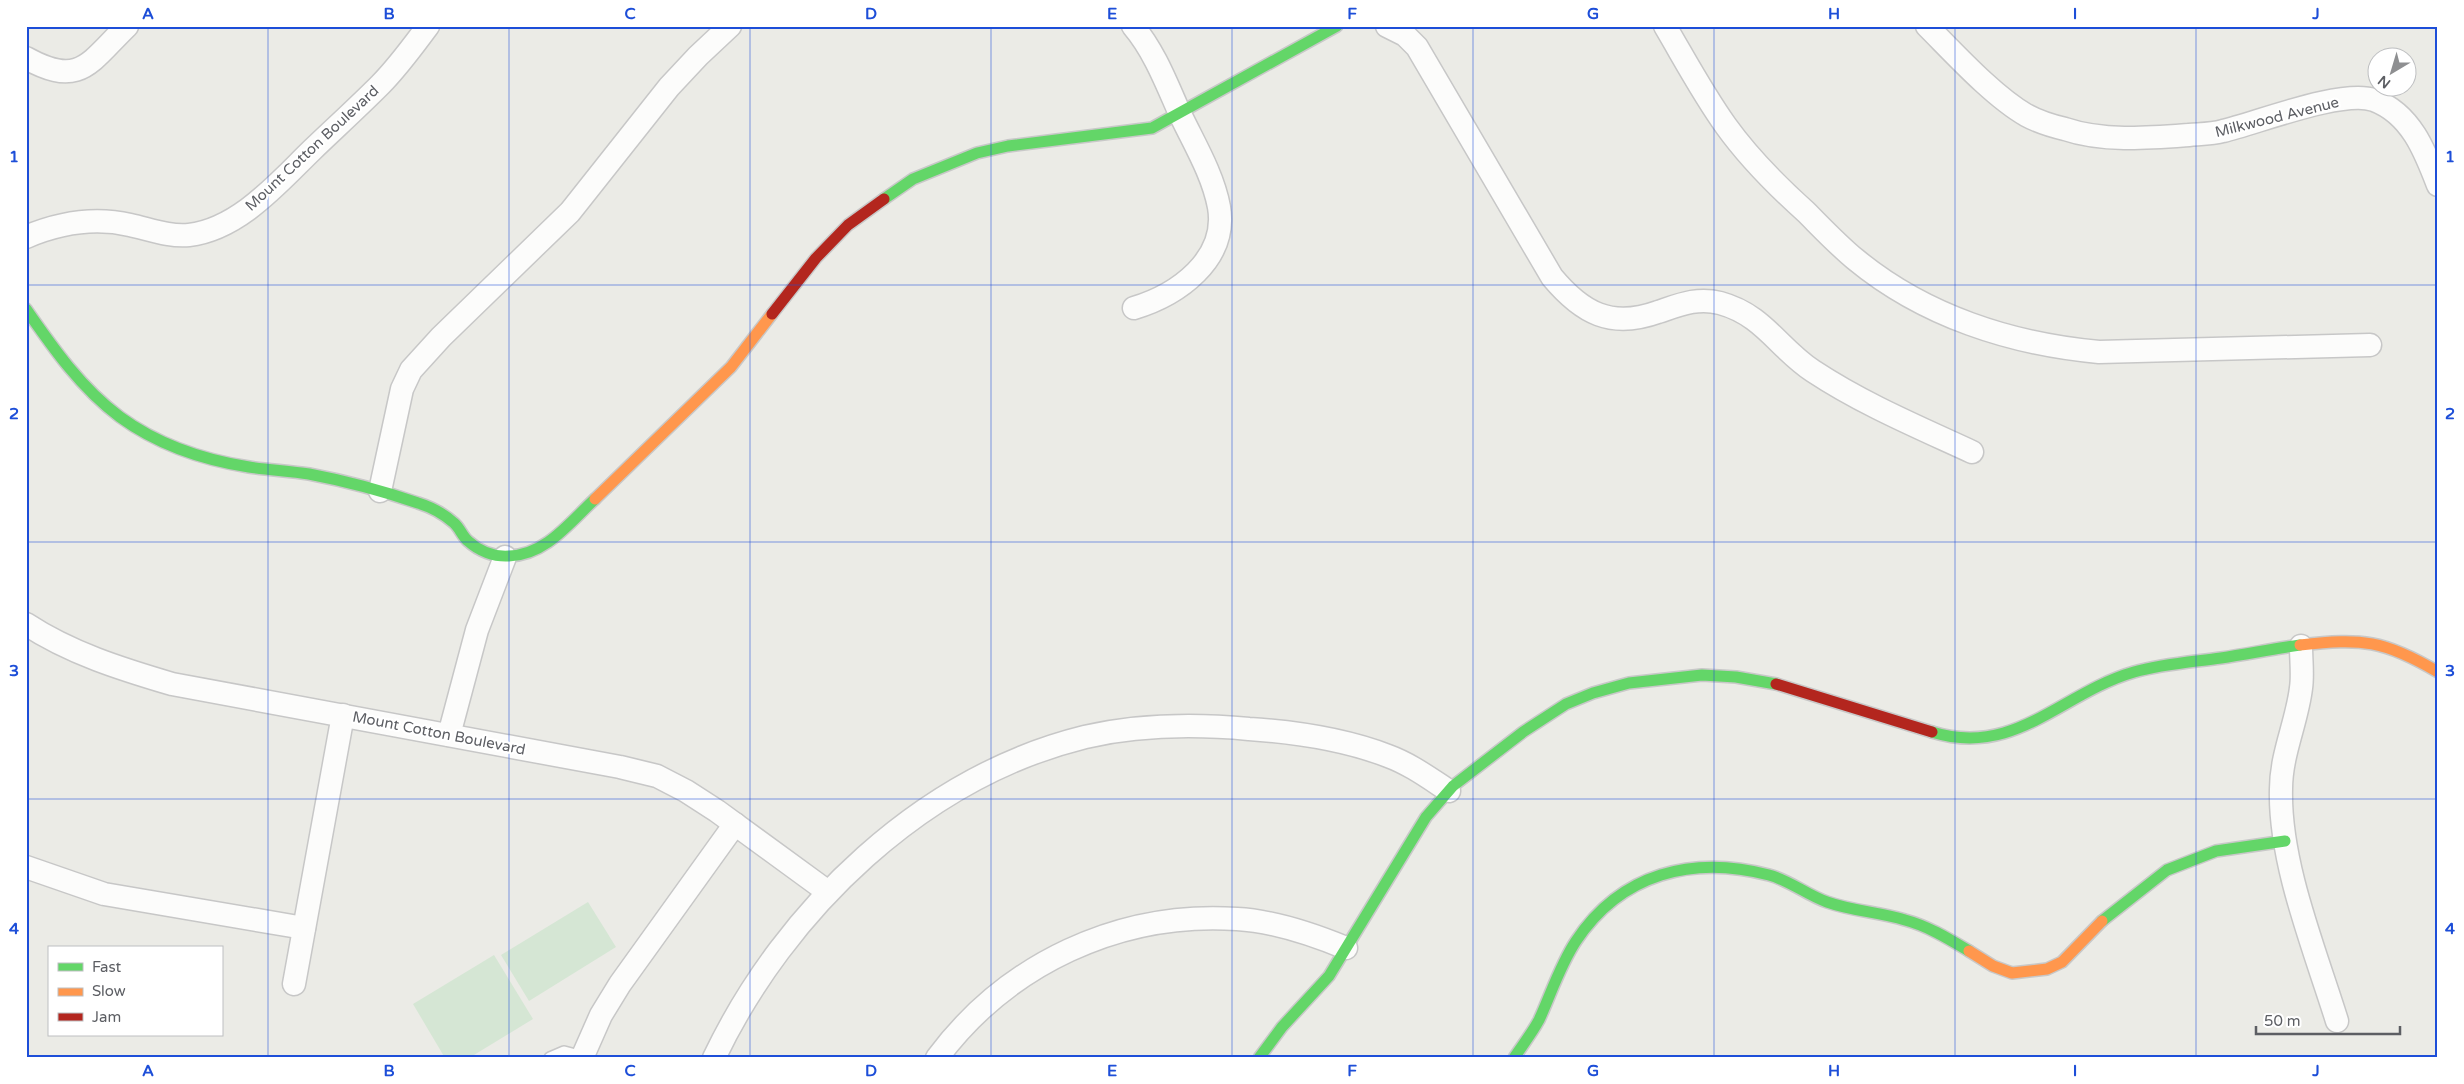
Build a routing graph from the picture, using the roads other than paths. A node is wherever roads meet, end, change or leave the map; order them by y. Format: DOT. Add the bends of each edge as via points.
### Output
graph roads {
  1 [pos="127,26"];
  2 [pos="428,26"];
  3 [pos="730,26"];
  4 [pos="1133,26"];
  5 [pos="1337,26"];
  6 [pos="1386,26"];
  7 [pos="1665,26"];
  8 [pos="1927,26"];
  9 [pos="26,58"];
  10 [pos="1180,114"];
  11 [pos="2438,185"];
  12 [pos="26,237"];
  13 [pos="1134,308"];
  14 [pos="26,309"];
  15 [pos="2370,345"];
  16 [pos="1972,452"];
  17 [pos="380,491"];
  18 [pos="505,557"];
  19 [pos="26,624"];
  20 [pos="2301,646"];
  21 [pos="2438,672"];
  22 [pos="343,715"];
  23 [pos="449,735"];
  24 [pos="1449,791"];
  25 [pos="734,824"];
  26 [pos="2285,841"];
  27 [pos="26,867"];
  28 [pos="828,892"];
  29 [pos="304,928"];
  30 [pos="1346,948"];
  31 [pos="294,984"];
  32 [pos="2337,1022"];
  33 [pos="582,1057"];
  34 [pos="550,1058"];
  35 [pos="714,1058"];
  36 [pos="937,1058"];
  37 [pos="1259,1058"];
  38 [pos="1514,1058"];
  1 -- 9 [label="street" via="88,64 73,72 49,69"];
  2 -- 12 [label="street, Mount Cotton Boulevard" via="382,84 268,192 239,215 189,235 102,220 68,224"];
  3 -- 17 [label="street" via="669,87 570,212 411,370 400,397"];
  4 -- 10 [label="street" via="1154,57"];
  5 -- 10 [label="street"];
  6 -- 16 [label="street" via="1406,35 1417,48 1552,277 1580,305 1610,319 1638,318 1694,300 1719,302 1760,322 1812,370 1874,406"];
  7 -- 15 [label="street" via="1702,92 1727,128 1784,192 1855,259 1904,294 1935,310 2009,337 2054,348 2099,352"];
  8 -- 11 [label="street, Milkwood Avenue" via="1992,88 2026,115 2075,132 2155,137 2220,132 2324,103 2373,100 2406,122 2417,137"];
  10 -- 13 [label="street" via="1216,195 1219,210 1214,244 1206,261 1175,291"];
  10 -- 18 [label="street" via="1152,128 1008,146 977,153 913,179 848,225 816,258 731,367 551,541 538,551"];
  14 -- 17 [label="street" via="55,353 88,390 120,417 160,440 203,457 313,475"];
  17 -- 18 [label="street" via="443,514 468,541 484,552"];
  18 -- 23 [label="street" via="476,630"];
  19 -- 22 [label="street, Mount Cotton Boulevard" via="73,650 172,684"];
  20 -- 21 [label="street" via="2345,641 2379,644 2402,651"];
  20 -- 24 [label="street" via="2169,665 2122,676 2028,727 1971,739 1944,736 1767,681 1702,675 1629,683 1566,704 1499,750"];
  20 -- 26 [label="street" via="2302,686 2280,787"];
  22 -- 23 [label="street, Mount Cotton Boulevard"];
  22 -- 29 [label="street"];
  23 -- 25 [label="street, Mount Cotton Boulevard" via="657,776 686,791"];
  24 -- 28 [label="street" via="1388,756 1352,744 1278,731 1198,725 1086,737 1016,760 964,784 920,812"];
  24 -- 30 [label="street" via="1426,816"];
  25 -- 28 [label="street, Mount Cotton Boulevard"];
  25 -- 33 [label="street" via="620,984 601,1015"];
  26 -- 32 [label="street" via="2290,869"];
  26 -- 38 [label="street" via="2216,851 2167,870 2121,904 2062,962 2047,969 2012,973 1992,966 1936,932 1906,920 1827,902 1770,875 1727,866 1687,867 1649,879 1612,900 1592,919 1575,942 1554,980 1538,1021"];
  27 -- 29 [label="street" via="104,894"];
  28 -- 35 [label="street" via="783,944"];
  29 -- 31 [label="street"];
  30 -- 36 [label="street" via="1311,934 1238,919 1199,918 1129,928 1089,941 1022,976 971,1018"];
  30 -- 37 [label="street" via="1329,976 1282,1027"];
  33 -- 34 [label="lane" via="564,1052"];
}
